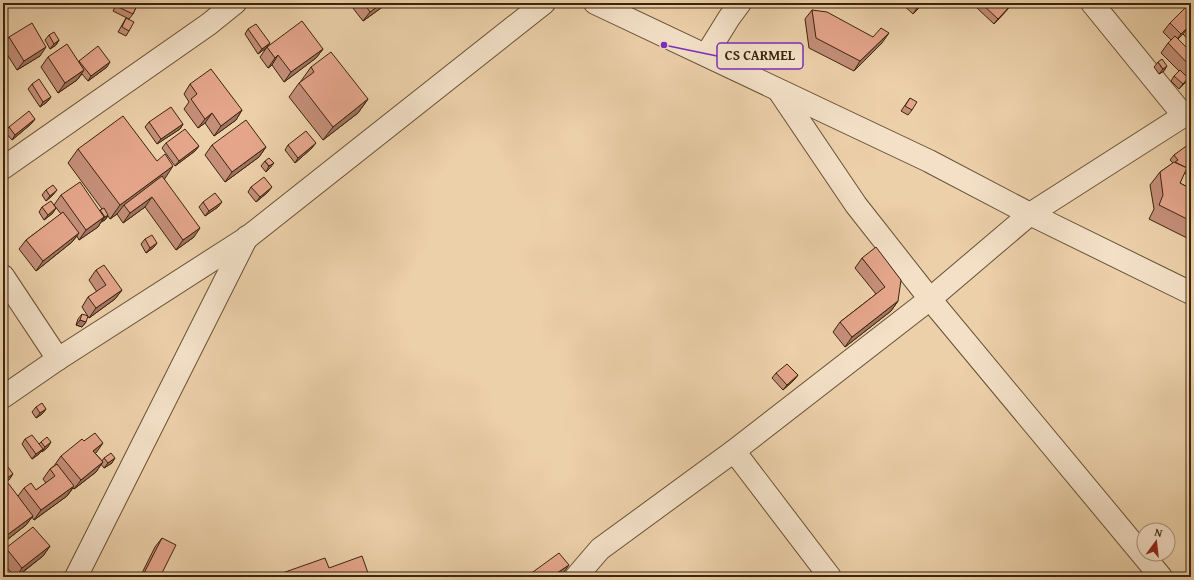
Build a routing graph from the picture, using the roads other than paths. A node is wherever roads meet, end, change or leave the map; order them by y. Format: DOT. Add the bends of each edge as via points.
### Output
graph roads {
  1 [pos="235,3"];
  2 [pos="544,3"];
  3 [pos="740,3"];
  4 [pos="1092,3"];
  5 [pos="608,6"];
  6 [pos="706,55"];
  7 [pos="779,92"];
  8 [pos="1188,113"];
  9 [pos="3,168"];
  10 [pos="1030,214"];
  11 [pos="248,237"];
  12 [pos="3,276"];
  13 [pos="1191,292"];
  14 [pos="930,298"];
  15 [pos="58,359"];
  16 [pos="3,397"];
  17 [pos="734,451"];
  18 [pos="76,577"];
  19 [pos="576,577"];
  20 [pos="830,577"];
  21 [pos="1161,577"];
  1 -- 9 [label="street" via="209,24"];
  2 -- 11 [label="street"];
  3 -- 6 [label="street"];
  4 -- 8 [label="street"];
  5 -- 6 [label="street"];
  6 -- 7 [label="street"];
  7 -- 10 [label="street" via="929,161"];
  7 -- 14 [label="street" via="856,205"];
  8 -- 10 [label="street"];
  10 -- 13 [label="street"];
  10 -- 14 [label="street"];
  11 -- 15 [label="street"];
  11 -- 18 [label="street"];
  12 -- 15 [label="street"];
  14 -- 17 [label="street"];
  14 -- 21 [label="street"];
  15 -- 16 [label="street"];
  17 -- 19 [label="street" via="600,549"];
  17 -- 20 [label="street"];
}
